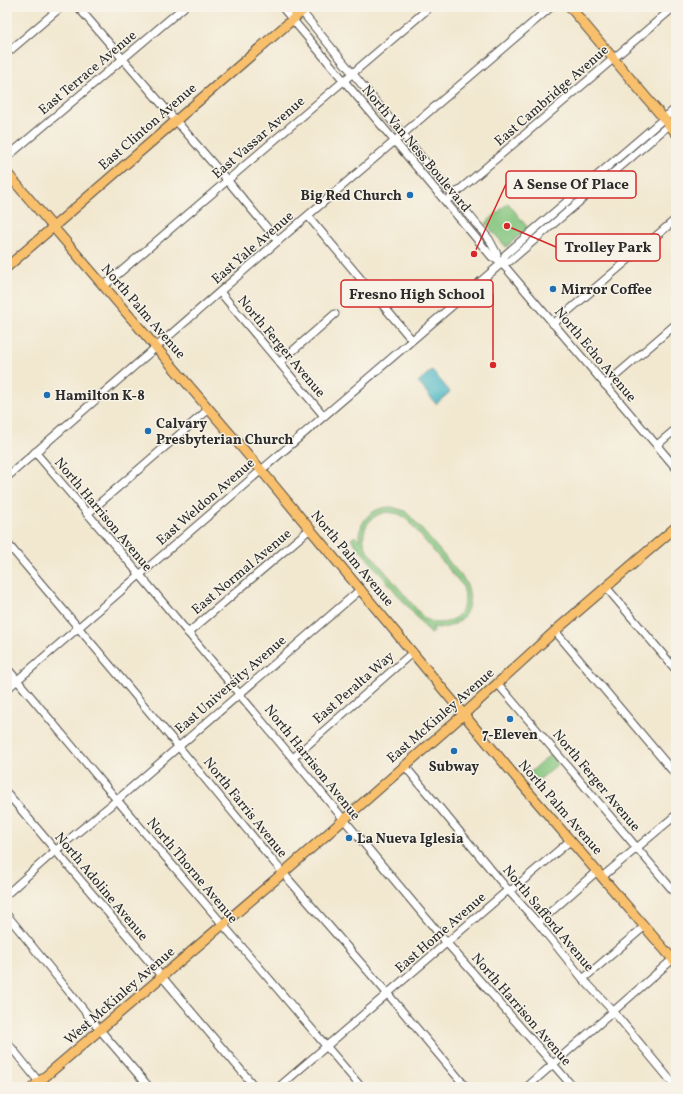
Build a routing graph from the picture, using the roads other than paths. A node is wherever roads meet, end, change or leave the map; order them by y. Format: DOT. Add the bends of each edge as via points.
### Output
graph roads {
  1 [pos="61,7"];
  2 [pos="78,7"];
  3 [pos="184,7"];
  4 [pos="282,7"];
  5 [pos="430,7"];
  6 [pos="551,7"];
  7 [pos="570,7"];
  8 [pos="674,7"];
  9 [pos="302,8"];
  10 [pos="292,19"];
  11 [pos="7,53"];
  12 [pos="123,59"];
  13 [pos="613,59"];
  14 [pos="352,73"];
  15 [pos="344,80"];
  16 [pos="676,108"];
  17 [pos="175,120"];
  18 [pos="670,121"];
  19 [pos="403,133"];
  20 [pos="676,133"];
  21 [pos="394,141"];
  22 [pos="7,157"];
  23 [pos="614,161"];
  24 [pos="619,168"];
  25 [pos="7,174"];
  26 [pos="228,181"];
  27 [pos="454,195"];
  28 [pos="568,201"];
  29 [pos="445,202"];
  30 [pos="573,207"];
  31 [pos="308,216"];
  32 [pos="676,219"];
  33 [pos="53,228"];
  34 [pos="278,241"];
  35 [pos="499,261"];
  36 [pos="7,267"];
  37 [pos="104,286"];
  38 [pos="220,292"];
  39 [pos="335,314"];
  40 [pos="553,324"];
  41 [pos="676,324"];
  42 [pos="412,340"];
  43 [pos="156,347"];
  44 [pos="280,362"];
  45 [pos="605,384"];
  46 [pos="209,409"];
  47 [pos="324,416"];
  48 [pos="676,429"];
  49 [pos="657,445"];
  50 [pos="35,452"];
  51 [pos="676,468"];
  52 [pos="261,470"];
  53 [pos="7,477"];
  54 [pos="87,514"];
  55 [pos="676,527"];
  56 [pos="310,529"];
  57 [pos="7,543"];
  58 [pos="140,575"];
  59 [pos="606,587"];
  60 [pos="361,589"];
  61 [pos="79,628"];
  62 [pos="555,631"];
  63 [pos="188,634"];
  64 [pos="413,652"];
  65 [pos="7,668"];
  66 [pos="676,670"];
  67 [pos="17,680"];
  68 [pos="498,684"];
  69 [pos="7,689"];
  70 [pos="239,693"];
  71 [pos="464,714"];
  72 [pos="178,746"];
  73 [pos="293,758"];
  74 [pos="404,766"];
  75 [pos="676,775"];
  76 [pos="7,793"];
  77 [pos="117,800"];
  78 [pos="676,815"];
  79 [pos="343,820"];
  80 [pos="571,840"];
  81 [pos="637,848"];
  82 [pos="55,851"];
  83 [pos="283,873"];
  84 [pos="599,874"];
  85 [pos="508,890"];
  86 [pos="7,894"];
  87 [pos="676,894"];
  88 [pos="7,914"];
  89 [pos="538,923"];
  90 [pos="222,925"];
  91 [pos="645,926"];
  92 [pos="446,942"];
  93 [pos="674,961"];
  94 [pos="161,977"];
  95 [pos="583,979"];
  96 [pos="387,993"];
  97 [pos="613,1012"];
  98 [pos="100,1030"];
  99 [pos="7,1042"];
  100 [pos="327,1046"];
  101 [pos="553,1064"];
  102 [pos="38,1085"];
  103 [pos="149,1087"];
  104 [pos="255,1087"];
  105 [pos="279,1087"];
  106 [pos="361,1087"];
  107 [pos="466,1087"];
  108 [pos="527,1087"];
  109 [pos="573,1087"];
  110 [pos="676,1087"];
  1 -- 11 [label="street"];
  2 -- 12 [label="street"];
  3 -- 12 [label="street, East Terrace Avenue"];
  4 -- 10 [label="street, North Van Ness Boulevard"];
  5 -- 14 [label="street, East Vassar Avenue"];
  6 -- 19 [label="street, East Yale Avenue"];
  7 -- 13 [label="main road"];
  8 -- 13 [label="street, East Cambridge Avenue"];
  9 -- 10 [label="main road, East Clinton Avenue"];
  9 -- 14 [label="street, North Van Ness Boulevard"];
  10 -- 15 [label="street, North Van Ness Boulevard"];
  10 -- 17 [label="main road, East Clinton Avenue"];
  12 -- 17 [label="street"];
  12 -- 22 [label="street, East Terrace Avenue"];
  13 -- 18 [label="main road"];
  13 -- 27 [label="street, East Cambridge Avenue"];
  14 -- 15 [label="street, East Vassar Avenue"];
  14 -- 19 [label="street, North Van Ness Boulevard"];
  15 -- 21 [label="street, North Van Ness Boulevard"];
  15 -- 26 [label="street, East Vassar Avenue"];
  16 -- 18 [label="street, East Weldon Avenue"];
  17 -- 26 [label="street"];
  17 -- 33 [label="main road, East Clinton Avenue"];
  18 -- 20 [label="main road"];
  18 -- 23 [label="street, East Weldon Avenue"];
  18 -- 24 [label="street, East Weldon Avenue"];
  19 -- 21 [label="street, East Yale Avenue"];
  19 -- 27 [label="street, North Van Ness Boulevard"];
  21 -- 29 [label="street, North Van Ness Boulevard"];
  21 -- 31 [label="street, East Yale Avenue"];
  23 -- 24 [label="street"];
  23 -- 28 [label="street, East Weldon Avenue"];
  24 -- 30 [label="street, East Weldon Avenue"];
  25 -- 33 [label="main road, North Palm Avenue"];
  26 -- 34 [label="street"];
  26 -- 37 [label="street, East Vassar Avenue"];
  27 -- 29 [label="street, East Cambridge Avenue"];
  27 -- 35 [label="street, North Van Ness Boulevard" via="494,245"];
  28 -- 30 [label="street"];
  28 -- 35 [label="street, East Weldon Avenue"];
  29 -- 35 [label="street, North Van Ness Boulevard" via="492,257"];
  30 -- 35 [label="street, East Weldon Avenue" via="510,260"];
  31 -- 34 [label="street, East Yale Avenue"];
  31 -- 42 [label="street"];
  32 -- 40 [label="street"];
  33 -- 36 [label="main road, East Clinton Avenue"];
  33 -- 37 [label="main road, North Palm Avenue"];
  34 -- 38 [label="street, East Yale Avenue"];
  35 -- 40 [label="street, North Echo Avenue"];
  35 -- 42 [label="street, East Weldon Avenue"];
  37 -- 43 [label="main road, North Palm Avenue"];
  38 -- 43 [label="street, East Yale Avenue"];
  38 -- 44 [label="street, North Ferger Avenue"];
  39 -- 44 [label="street"];
  40 -- 45 [label="street, North Echo Avenue"];
  41 -- 45 [label="street"];
  42 -- 47 [label="street, East Weldon Avenue"];
  43 -- 46 [label="main road, North Palm Avenue"];
  43 -- 50 [label="street, East Yale Avenue"];
  44 -- 47 [label="street, North Ferger Avenue"];
  45 -- 49 [label="street, North Echo Avenue"];
  46 -- 52 [label="main road, North Palm Avenue"];
  46 -- 54 [label="street"];
  47 -- 52 [label="street, East Weldon Avenue"];
  48 -- 49 [label="street"];
  49 -- 51 [label="street, North Echo Avenue"];
  50 -- 53 [label="street, East Yale Avenue"];
  50 -- 54 [label="street, North Harrison Avenue"];
  52 -- 56 [label="main road, North Palm Avenue"];
  52 -- 58 [label="street, East Weldon Avenue"];
  54 -- 58 [label="street, North Harrison Avenue"];
  55 -- 59 [label="main road, East McKinley Avenue"];
  56 -- 60 [label="main road, North Palm Avenue"];
  56 -- 63 [label="street, East Normal Avenue"];
  57 -- 61 [label="street, North Farris Avenue"];
  58 -- 61 [label="street, East Weldon Avenue"];
  58 -- 63 [label="street, North Harrison Avenue"];
  59 -- 62 [label="main road, East McKinley Avenue"];
  59 -- 66 [label="street"];
  60 -- 64 [label="main road, North Palm Avenue"];
  60 -- 70 [label="street, East University Avenue"];
  61 -- 67 [label="street, East Weldon Avenue"];
  61 -- 72 [label="street, North Farris Avenue"];
  62 -- 68 [label="main road, East McKinley Avenue"];
  62 -- 75 [label="street"];
  63 -- 70 [label="street, North Harrison Avenue"];
  64 -- 71 [label="main road, North Palm Avenue"];
  64 -- 73 [label="street, East Peralta Way"];
  65 -- 67 [label="street, North Thorne Avenue"];
  67 -- 69 [label="street, East Weldon Avenue"];
  67 -- 77 [label="street, North Thorne Avenue"];
  68 -- 71 [label="main road, East McKinley Avenue"];
  68 -- 81 [label="street, North Ferger Avenue"];
  70 -- 72 [label="street, East University Avenue"];
  70 -- 73 [label="street, North Harrison Avenue"];
  71 -- 74 [label="main road, East McKinley Avenue"];
  71 -- 80 [label="main road, North Palm Avenue"];
  72 -- 77 [label="street, East University Avenue"];
  72 -- 83 [label="street, North Farris Avenue"];
  73 -- 79 [label="street, North Harrison Avenue"];
  74 -- 79 [label="main road, East McKinley Avenue"];
  74 -- 85 [label="street, North Safford Avenue"];
  76 -- 82 [label="street, North Adoline Avenue"];
  77 -- 82 [label="street, East University Avenue"];
  77 -- 90 [label="street, North Thorne Avenue"];
  78 -- 81 [label="street"];
  79 -- 83 [label="main road, East McKinley Avenue"];
  79 -- 92 [label="street, North Harrison Avenue"];
  80 -- 84 [label="main road, North Palm Avenue"];
  80 -- 85 [label="street, East Home Avenue" via="513,890"];
  81 -- 84 [label="street"];
  81 -- 87 [label="street, North Ferger Avenue"];
  82 -- 86 [label="street, East University Avenue"];
  82 -- 94 [label="street, North Adoline Avenue"];
  83 -- 90 [label="main road, East McKinley Avenue"];
  83 -- 96 [label="street, North Farris Avenue"];
  84 -- 89 [label="street"];
  84 -- 91 [label="main road, North Palm Avenue"];
  85 -- 89 [label="street, North Safford Avenue"];
  85 -- 92 [label="street, East Home Avenue"];
  88 -- 98 [label="street"];
  89 -- 95 [label="street, North Safford Avenue"];
  90 -- 94 [label="main road, West McKinley Avenue"];
  90 -- 100 [label="street, North Thorne Avenue"];
  91 -- 93 [label="main road, North Palm Avenue"];
  91 -- 95 [label="street"];
  92 -- 96 [label="street, East Home Avenue"];
  92 -- 101 [label="street, North Harrison Avenue"];
  93 -- 97 [label="street"];
  94 -- 98 [label="main road, West McKinley Avenue"];
  94 -- 104 [label="street, North Adoline Avenue"];
  95 -- 97 [label="street, North Safford Avenue"];
  96 -- 100 [label="street, East Home Avenue"];
  96 -- 107 [label="street, North Farris Avenue"];
  97 -- 101 [label="street"];
  97 -- 110 [label="street, North Safford Avenue"];
  98 -- 102 [label="main road, West McKinley Avenue"];
  98 -- 103 [label="street"];
  99 -- 102 [label="street"];
  100 -- 105 [label="street, East Home Avenue"];
  100 -- 106 [label="street, North Thorne Avenue"];
  101 -- 108 [label="street"];
  101 -- 109 [label="street, North Harrison Avenue"];
}
